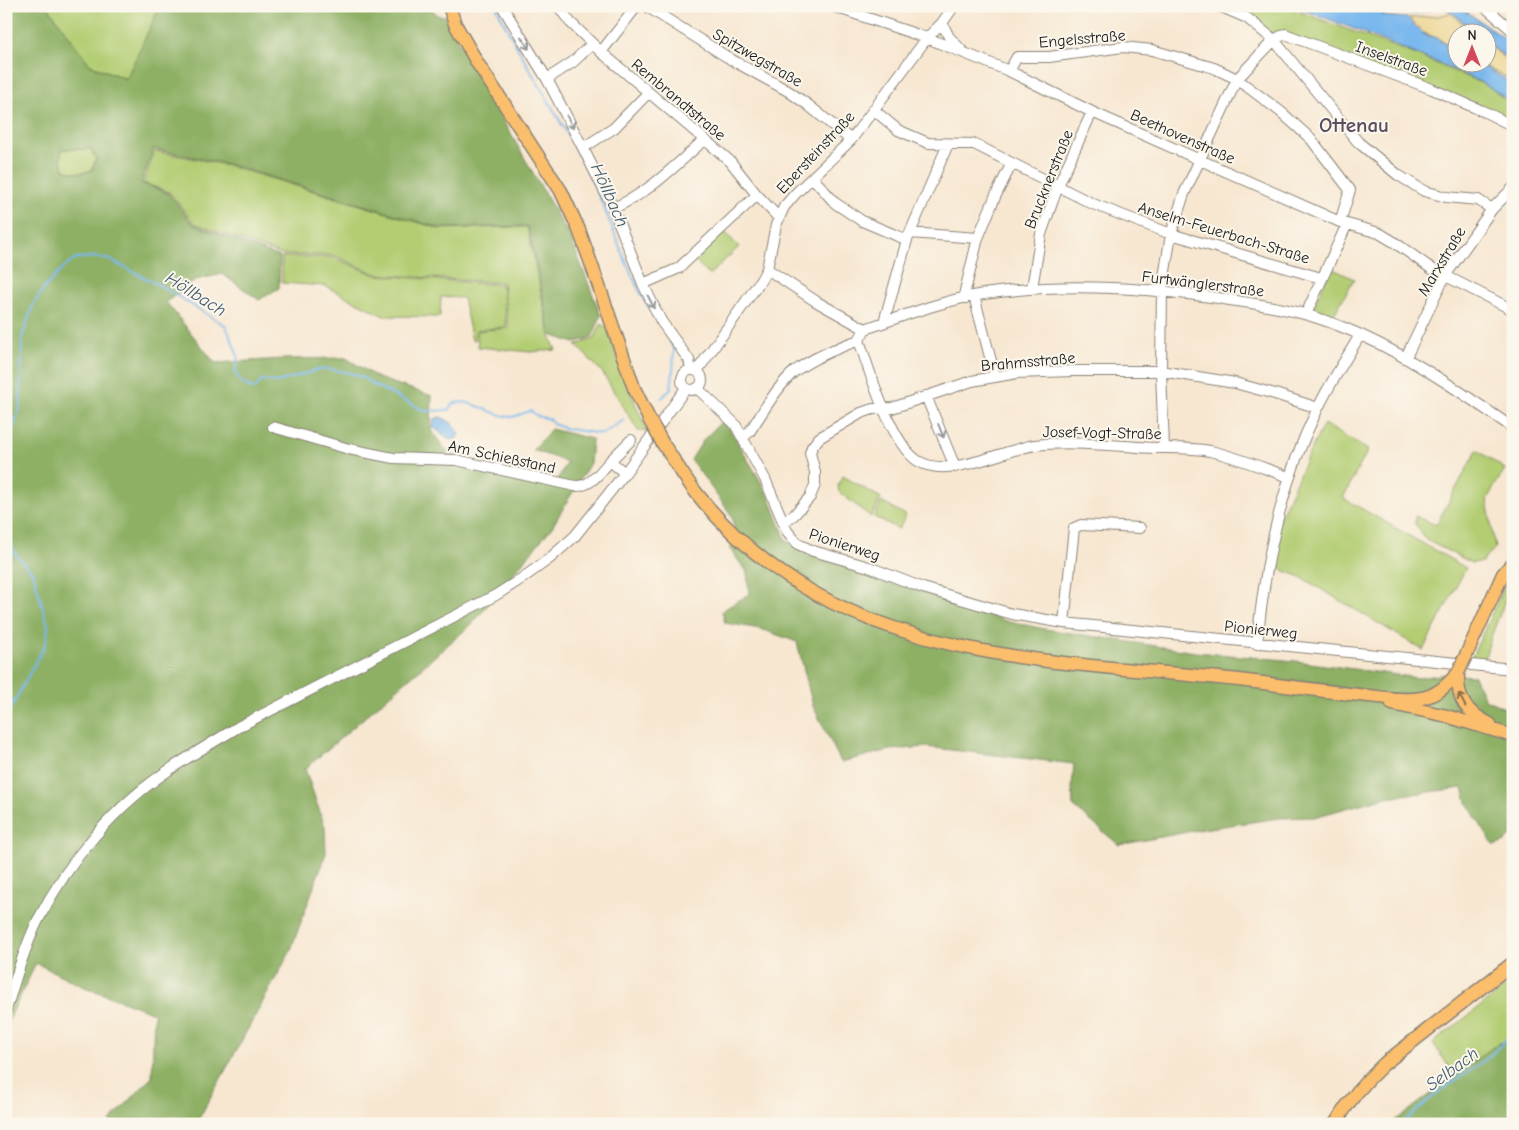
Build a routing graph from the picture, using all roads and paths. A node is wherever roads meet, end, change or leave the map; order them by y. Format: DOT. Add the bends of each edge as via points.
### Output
graph roads {
  1 [pos="449,6"];
  2 [pos="502,6"];
  3 [pos="558,6"];
  4 [pos="637,6"];
  5 [pos="646,6"];
  6 [pos="832,6"];
  7 [pos="946,6"];
  8 [pos="954,6"];
  9 [pos="1219,6"];
  10 [pos="1484,6"];
  11 [pos="942,23"];
  12 [pos="1513,31"];
  13 [pos="927,38"];
  14 [pos="1274,40"];
  15 [pos="592,44"];
  16 [pos="601,52"];
  17 [pos="966,54"];
  18 [pos="1009,71"];
  19 [pos="550,77"];
  20 [pos="1237,79"];
  21 [pos="648,93"];
  22 [pos="874,110"];
  23 [pos="1092,112"];
  24 [pos="1513,126"];
  25 [pos="704,140"];
  26 [pos="851,140"];
  27 [pos="948,144"];
  28 [pos="588,145"];
  29 [pos="1200,160"];
  30 [pos="1012,163"];
  31 [pos="813,178"];
  32 [pos="1058,186"];
  33 [pos="1513,188"];
  34 [pos="757,195"];
  35 [pos="618,207"];
  36 [pos="1492,209"];
  37 [pos="778,216"];
  38 [pos="1344,223"];
  39 [pos="1171,234"];
  40 [pos="909,237"];
  41 [pos="978,238"];
  42 [pos="767,269"];
  43 [pos="1446,276"];
  44 [pos="1321,278"];
  45 [pos="643,284"];
  46 [pos="1032,288"];
  47 [pos="1162,290"];
  48 [pos="970,297"];
  49 [pos="1513,310"];
  50 [pos="1306,314"];
  51 [pos="884,322"];
  52 [pos="865,329"];
  53 [pos="1360,335"];
  54 [pos="859,340"];
  55 [pos="1406,357"];
  56 [pos="694,370"];
  57 [pos="1161,371"];
  58 [pos="995,376"];
  59 [pos="686,388"];
  60 [pos="697,388"];
  61 [pos="926,396"];
  62 [pos="883,408"];
  63 [pos="1318,408"];
  64 [pos="273,427"];
  65 [pos="1513,428"];
  66 [pos="743,438"];
  67 [pos="631,440"];
  68 [pos="1164,448"];
  69 [pos="610,461"];
  70 [pos="955,467"];
  71 [pos="624,474"];
  72 [pos="1289,477"];
  73 [pos="783,522"];
  74 [pos="1140,528"];
  75 [pos="1513,563"];
  76 [pos="1064,623"];
  77 [pos="1257,644"];
  78 [pos="1469,659"];
  79 [pos="1457,668"];
  80 [pos="1513,669"];
  81 [pos="1344,694"];
  82 [pos="1513,735"];
  83 [pos="1513,963"];
  84 [pos="6,1010"];
  85 [pos="1335,1124"];
  1 -- 81 [label="main road, bridge" via="455,24 478,64 560,191 579,230 634,388 663,444 698,495 738,538 768,562 816,594 859,614 900,630 958,645 1037,659"];
  2 -- 19 [label="street, one-way"];
  3 -- 15 [label="street, Rembrandtstraße"];
  4 -- 16 [label="street"];
  5 -- 26 [label="street, Spitzwegstraße" via="808,104"];
  6 -- 13 [label="street, Beethovenstraße"];
  7 -- 13 [label="street, Ebersteinstraße"];
  8 -- 11 [label="street, Ebersteinstraße"];
  9 -- 14 [label="street" via="1247,18"];
  10 -- 12 [label="street"];
  11 -- 13 [label="street, Ebersteinstraße"];
  11 -- 17 [label="street" via="949,37"];
  13 -- 17 [label="street, Beethovenstraße"];
  13 -- 22 [label="street, Ebersteinstraße"];
  14 -- 20 [label="street"];
  14 -- 24 [label="street, Inselstraße" via="1286,34 1432,89"];
  14 -- 36 [label="street" via="1358,142 1398,176 1424,191 1478,200"];
  15 -- 16 [label="street, Rembrandtstraße"];
  15 -- 19 [label="street"];
  16 -- 21 [label="street, Rembrandtstraße"];
  17 -- 18 [label="street, Beethovenstraße"];
  18 -- 20 [label="street, Engelsstraße" via="1017,57 1049,57 1123,47 1152,50 1214,68"];
  18 -- 23 [label="street, Beethovenstraße"];
  19 -- 28 [label="street, one-way"];
  20 -- 29 [label="street"];
  20 -- 38 [label="street, Engelsstraße" via="1311,139 1350,190"];
  21 -- 25 [label="street, Rembrandtstraße"];
  21 -- 28 [label="street" via="614,128"];
  22 -- 26 [label="street, Ebersteinstraße"];
  22 -- 27 [label="street, Anselm-Feuerbach-Straße" via="898,130 928,143"];
  23 -- 29 [label="street, Beethovenstraße"];
  23 -- 32 [label="street, Brucknerstraße"];
  25 -- 34 [label="street, Rembrandtstraße" via="730,161"];
  25 -- 35 [label="street" via="660,180"];
  26 -- 31 [label="street, Ebersteinstraße"];
  27 -- 30 [label="street, Anselm-Feuerbach-Straße" via="974,144"];
  27 -- 40 [label="street"];
  28 -- 35 [label="street"];
  29 -- 38 [label="street, Beethovenstraße"];
  29 -- 39 [label="street"];
  30 -- 32 [label="street, Anselm-Feuerbach-Straße"];
  30 -- 41 [label="street"];
  31 -- 37 [label="street, Ebersteinstraße"];
  31 -- 40 [label="street" via="834,202 862,221"];
  32 -- 39 [label="street, Anselm-Feuerbach-Straße" via="1093,204"];
  32 -- 46 [label="street, Brucknerstraße" via="1041,234"];
  33 -- 36 [label="street, Marxstraße"];
  34 -- 37 [label="street, Rembrandtstraße"];
  34 -- 45 [label="street" via="679,268"];
  35 -- 45 [label="street"];
  36 -- 43 [label="street, Marxstraße"];
  37 -- 42 [label="street, Ebersteinstraße"];
  38 -- 43 [label="street, Beethovenstraße" via="1379,233"];
  38 -- 44 [label="street"];
  39 -- 44 [label="street, Anselm-Feuerbach-Straße"];
  39 -- 47 [label="street"];
  40 -- 41 [label="street"];
  40 -- 51 [label="street"];
  41 -- 48 [label="street" via="965,291"];
  42 -- 52 [label="street"];
  42 -- 56 [label="street, Ebersteinstraße"];
  43 -- 49 [label="street, Beethovenstraße"];
  43 -- 55 [label="street, Marxstraße"];
  44 -- 50 [label="street"];
  45 -- 56 [label="street, one-way" via="661,321"];
  46 -- 47 [label="street, Furtwänglerstraße"];
  46 -- 48 [label="street, Furtwänglerstraße"];
  47 -- 50 [label="street, Furtwänglerstraße"];
  47 -- 57 [label="street"];
  48 -- 51 [label="street, Furtwänglerstraße"];
  48 -- 58 [label="street"];
  50 -- 53 [label="street, Furtwänglerstraße"];
  51 -- 52 [label="street, Furtwänglerstraße"];
  52 -- 54 [label="street"];
  53 -- 55 [label="street, Furtwänglerstraße"];
  53 -- 63 [label="street"];
  54 -- 62 [label="street, Josef-Vogt-Straße"];
  54 -- 66 [label="street" via="834,349 795,372"];
  55 -- 65 [label="street, Furtwänglerstraße"];
  56 -- 59 [label="street, Ebersteinstraße" via="685,372 681,377"];
  56 -- 60 [label="street" via="702,379"];
  57 -- 58 [label="street, Brahmsstraße" via="1073,371"];
  57 -- 63 [label="street, Brahmsstraße" via="1235,383"];
  57 -- 68 [label="street"];
  58 -- 61 [label="street, Brahmsstraße"];
  59 -- 60 [label="street"];
  59 -- 71 [label="street, Ebersteinstraße"];
  60 -- 66 [label="street, Pionierweg" via="735,424"];
  61 -- 62 [label="street, Brahmsstraße"];
  61 -- 70 [label="street, one-way"];
  62 -- 70 [label="street, Josef-Vogt-Straße" via="910,455 928,466"];
  62 -- 73 [label="street, Brahmsstraße" via="850,418 819,438 810,453 815,472 815,485 810,497"];
  63 -- 72 [label="street"];
  64 -- 69 [label="street, Am Schießstand" via="349,450 392,458 456,460 583,487"];
  66 -- 73 [label="street, Pionierweg"];
  67 -- 69 [label="street"];
  68 -- 70 [label="street, Josef-Vogt-Straße" via="1078,443 1043,445 1020,448"];
  68 -- 72 [label="street, Josef-Vogt-Straße" via="1197,449 1224,455"];
  69 -- 71 [label="street"];
  71 -- 84 [label="street, Ebersteinstraße" via="575,536 524,577 240,726 170,768 140,791 93,838 54,892 26,947"];
  72 -- 77 [label="street" via="1272,539"];
  73 -- 76 [label="street, Pionierweg" via="798,544 814,551 1012,614"];
  74 -- 76 [label="street" via="1081,525 1074,528"];
  75 -- 78 [label="main road" via="1503,574"];
  76 -- 77 [label="street, Pionierweg"];
  77 -- 79 [label="street, Pionierweg"];
  78 -- 79 [label="main road, bridge"];
  78 -- 80 [label="street"];
  79 -- 81 [label="main road" via="1448,684 1424,698"];
  82 -- 79 [label="main road, one-way" via="1468,711 1457,687"];
  81 -- 82 [label="main road" via="1443,715"];
  83 -- 85 [label="main road" via="1385,1063 1352,1097"];
}
